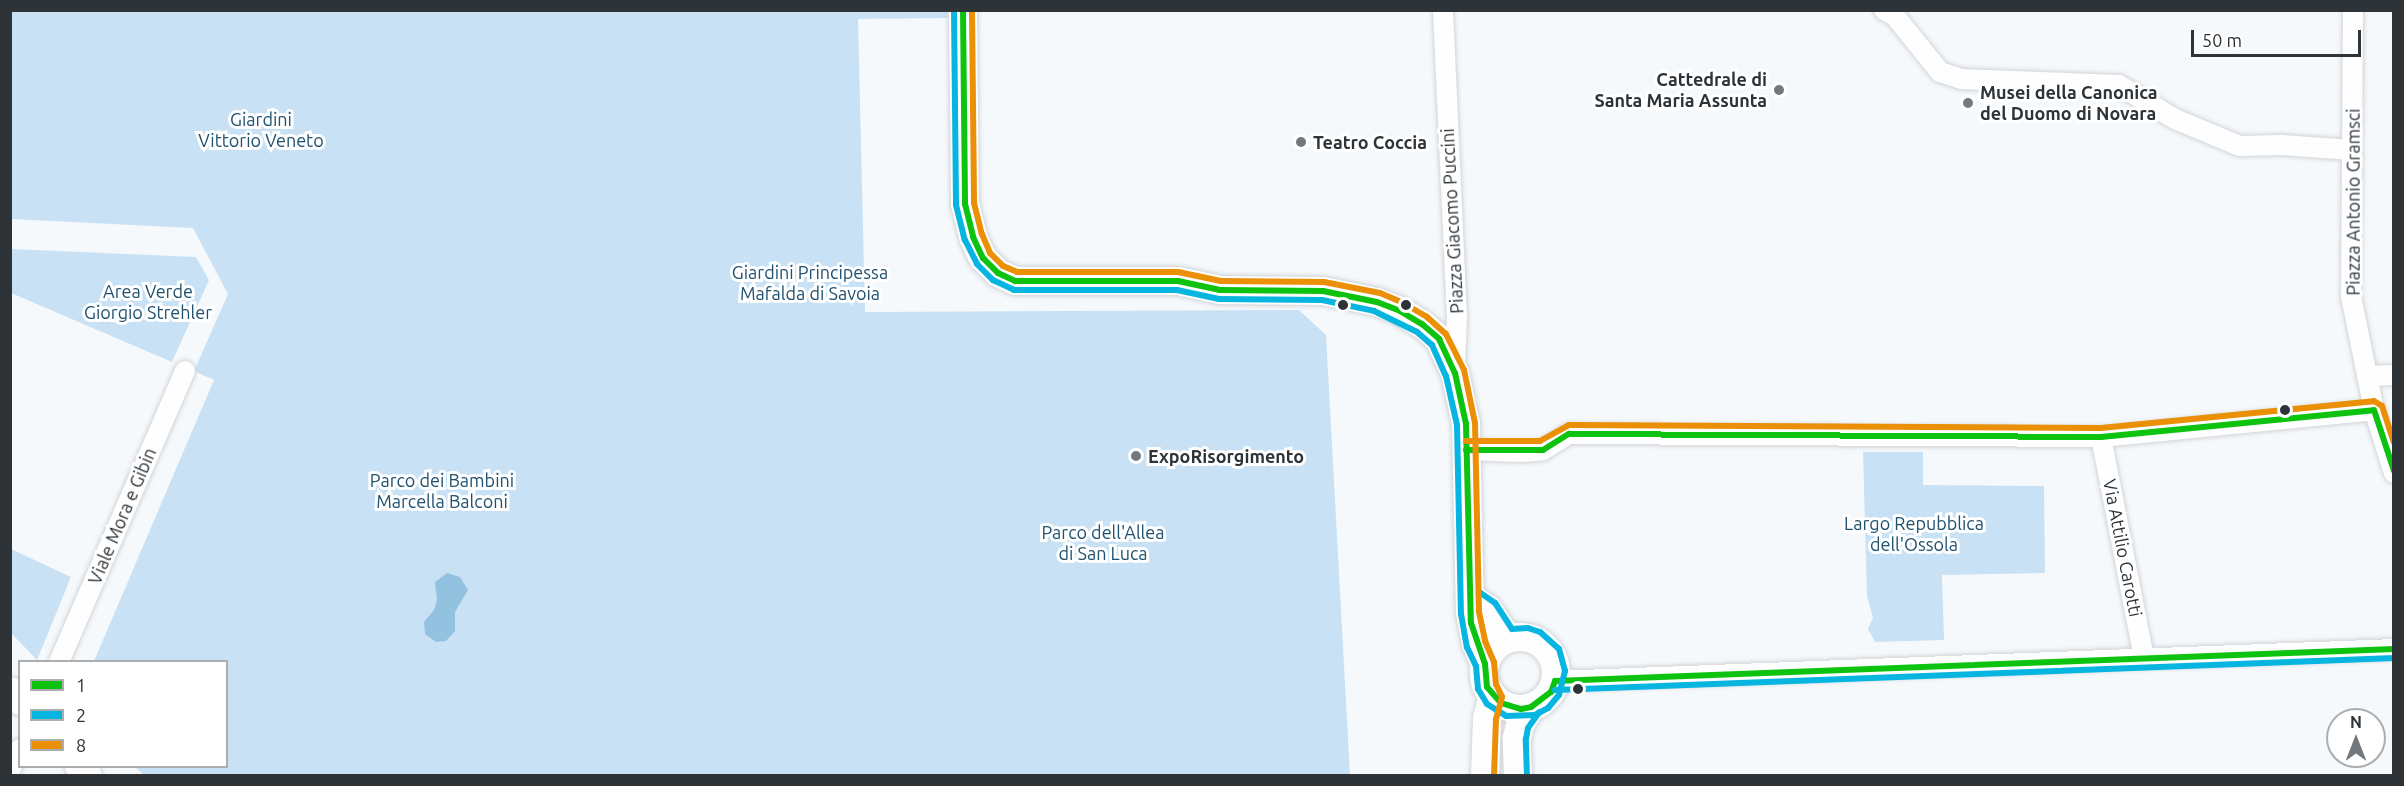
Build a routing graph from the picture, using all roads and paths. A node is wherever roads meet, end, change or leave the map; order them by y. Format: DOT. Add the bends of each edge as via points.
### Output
graph roads {
  1 [pos="963,10"];
  2 [pos="1443,10"];
  3 [pos="1884,10"];
  4 [pos="2354,10"];
  5 [pos="2352,150"];
  6 [pos="185,371"];
  7 [pos="1455,373"];
  8 [pos="2366,373"];
  9 [pos="2394,375"];
  10 [pos="2374,410"];
  11 [pos="2101,437"];
  12 [pos="1466,450"];
  13 [pos="2394,473"];
  14 [pos="1470,597"];
  15 [pos="1508,639"];
  16 [pos="2394,649"];
  17 [pos="2144,658"];
  18 [pos="60,660"];
  19 [pos="1485,664"];
  20 [pos="1555,681"];
  21 [pos="1493,697"];
  22 [pos="1531,707"];
  23 [pos="18,753"];
  24 [pos="10,770"];
  25 [pos="1485,776"];
  26 [pos="1518,776"];
  1 -- 7 [label="street" via="965,204 983,258 998,273 1015,280 1178,281 1220,290 1323,291 1377,302 1422,324 1439,339"];
  2 -- 7 [label="street, Piazza Giacomo Puccini"];
  3 -- 5 [label="street" via="1894,15 1940,72 1961,79 2119,85 2175,119 2240,146"];
  4 -- 5 [label="street, Piazza Antonio Gramsci"];
  5 -- 8 [label="street, Piazza Antonio Gramsci" via="2351,296"];
  6 -- 18 [label="street, Viale Mora e Gibin"];
  7 -- 12 [label="street" via="1466,424"];
  8 -- 9 [label="street"];
  8 -- 10 [label="street, Piazza Antonio Gramsci"];
  10 -- 11 [label="street"];
  10 -- 13 [label="street, Piazza Antonio Gramsci"];
  11 -- 12 [label="street" via="1569,434 1543,450"];
  11 -- 17 [label="street, Via Attilio Carotti"];
  12 -- 14 [label="street"];
  14 -- 15 [label="street" via="1488,609"];
  14 -- 19 [label="street" via="1471,623"];
  15 -- 19 [label="street" via="1490,653"];
  15 -- 20 [label="street" via="1527,637 1544,646 1555,662"];
  16 -- 17 [label="street"];
  17 -- 20 [label="street"];
  19 -- 21 [label="street" via="1486,687"];
  20 -- 22 [label="street" via="1551,692"];
  21 -- 22 [label="street" via="1510,708"];
  21 -- 25 [label="street" via="1487,718"];
  22 -- 26 [label="street" via="1517,738"];
  23 -- 24 [label="street"];
}
